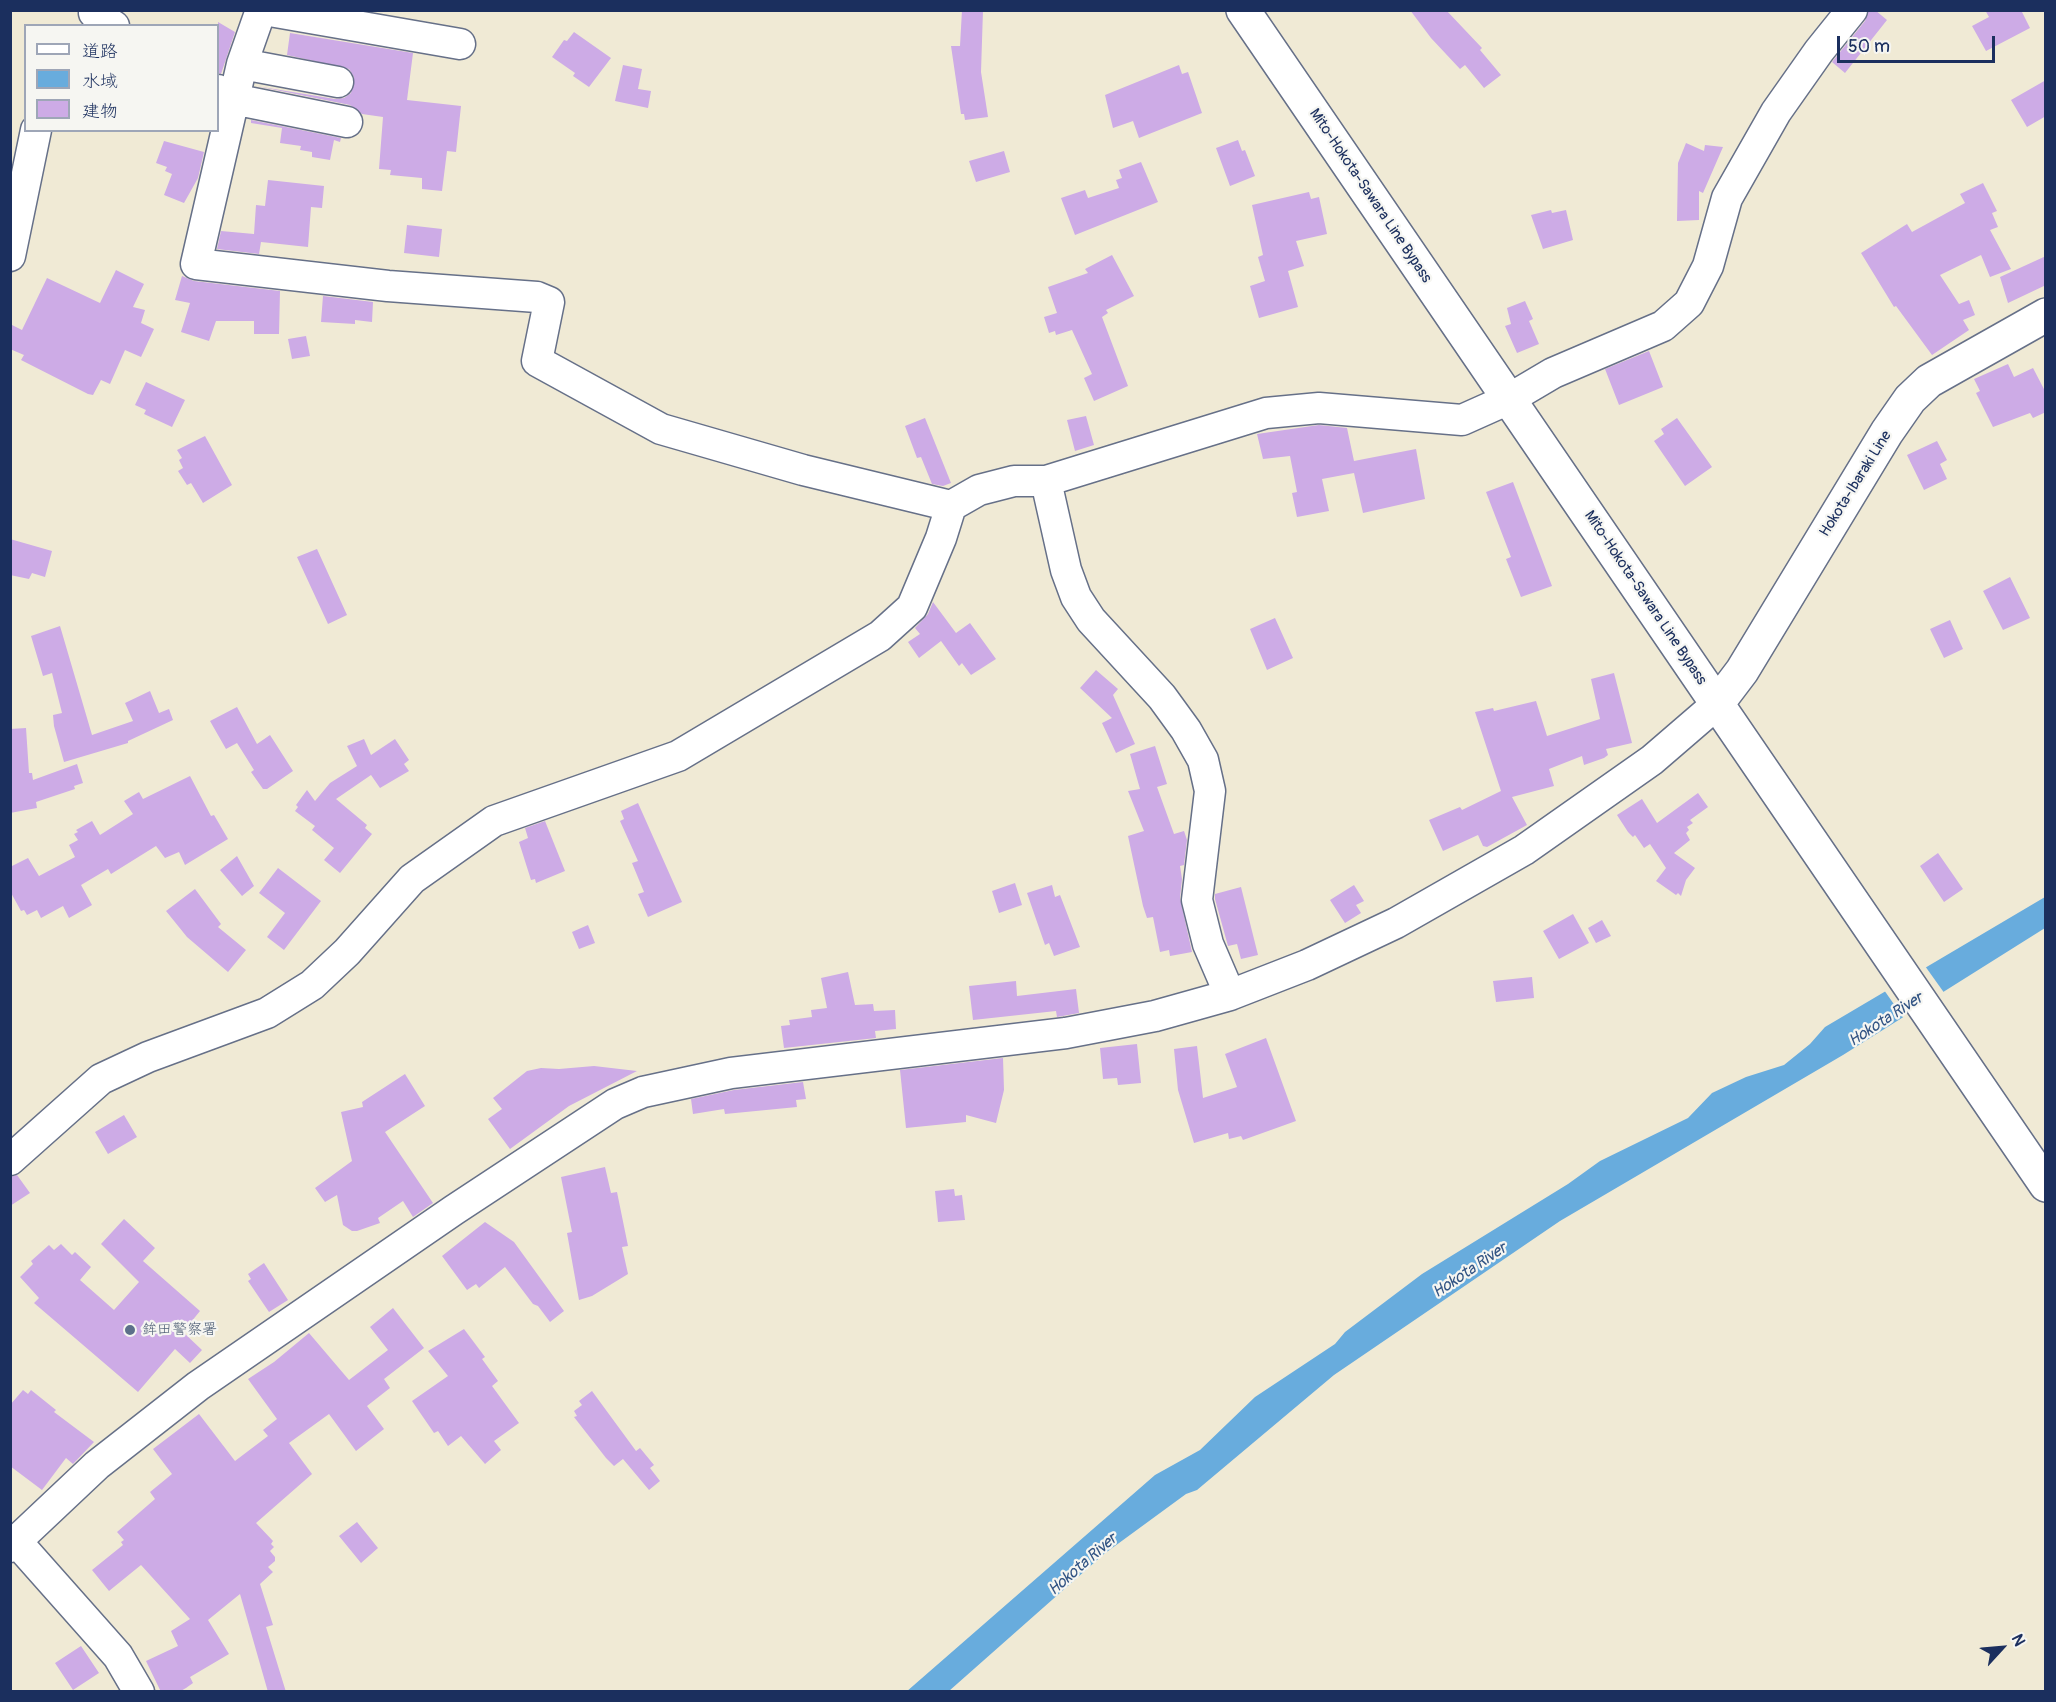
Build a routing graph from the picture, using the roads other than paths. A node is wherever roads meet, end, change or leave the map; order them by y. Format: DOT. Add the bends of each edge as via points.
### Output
graph roads {
  1 [pos="263,10"];
  2 [pos="1243,10"];
  3 [pos="1852,10"];
  4 [pos="460,44"];
  5 [pos="242,64"];
  6 [pos="338,82"];
  7 [pos="225,94"];
  8 [pos="347,122"];
  9 [pos="219,129"];
  10 [pos="36,132"];
  11 [pos="219,132"];
  12 [pos="10,256"];
  13 [pos="2046,315"];
  14 [pos="1509,399"];
  15 [pos="1046,481"];
  16 [pos="951,506"];
  17 [pos="1717,704"];
  18 [pos="1230,995"];
  19 [pos="10,1160"];
  20 [pos="2046,1185"];
  21 [pos="13,1544"];
  22 [pos="138,1692"];
  1 -- 4 [label="street"];
  1 -- 5 [label="street"];
  2 -- 14 [label="main road, Mito-Hokota-Sawara Line Bypass"];
  3 -- 14 [label="street" via="1776,112 1727,198 1707,266 1689,303 1663,326 1553,373"];
  5 -- 6 [label="street"];
  5 -- 7 [label="street"];
  7 -- 8 [label="street"];
  7 -- 9 [label="street"];
  10 -- 12 [label="street"];
  11 -- 16 [label="street" via="196,264 388,286 537,297 549,302 537,361 661,429 803,470"];
  13 -- 17 [label="main road, Hokota-Ibaraki Line" via="1945,371 1910,399 1742,671"];
  14 -- 15 [label="street" via="1462,420 1319,408 1266,413"];
  14 -- 17 [label="main road, Mito-Hokota-Sawara Line Bypass"];
  15 -- 16 [label="street" via="1014,481 979,490"];
  15 -- 18 [label="street" via="1076,597 1091,621 1162,697 1203,760 1210,791 1197,900 1208,944"];
  16 -- 19 [label="street" via="912,607 880,636 678,756 494,821 412,879 312,985 267,1013 101,1078"];
  17 -- 18 [label="street" via="1652,760 1524,850 1396,923 1307,965"];
  17 -- 20 [label="main road, Mito-Hokota-Sawara Line Bypass"];
  18 -- 21 [label="street" via="1155,1016 1065,1033 721,1075 643,1092 615,1104 198,1386 97,1466"];
  21 -- 22 [label="street" via="118,1656"];
}
